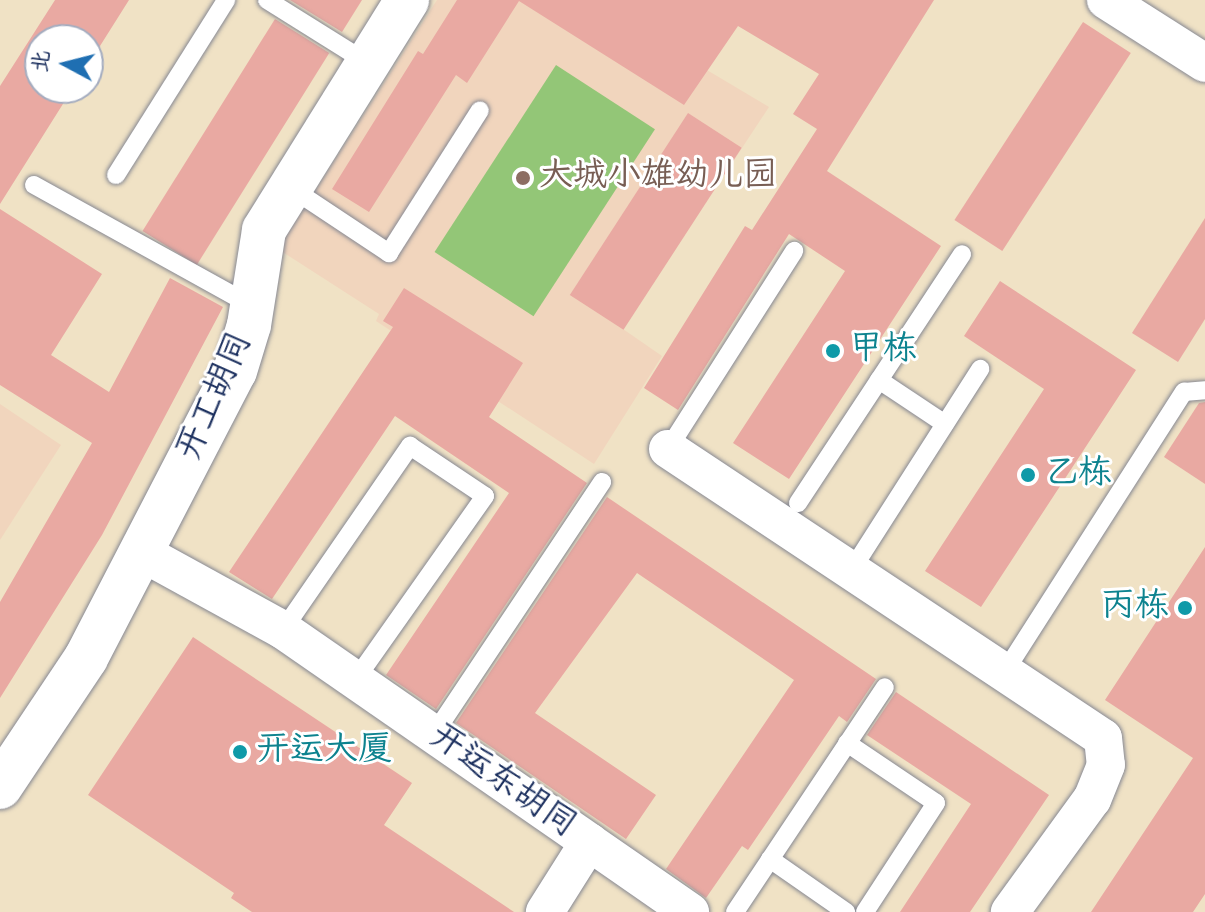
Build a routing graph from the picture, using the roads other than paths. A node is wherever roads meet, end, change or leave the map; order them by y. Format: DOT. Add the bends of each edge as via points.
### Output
graph roads {
  1 [pos="226,0"];
  2 [pos="267,0"];
  3 [pos="407,0"];
  4 [pos="1106,0"];
  5 [pos="368,63"];
  6 [pos="1205,63"];
  7 [pos="480,110"];
  8 [pos="116,175"];
  9 [pos="34,185"];
  10 [pos="291,188"];
  11 [pos="794,251"];
  12 [pos="962,254"];
  13 [pos="252,306"];
  14 [pos="980,369"];
  15 [pos="879,380"];
  16 [pos="1205,390"];
  17 [pos="945,424"];
  18 [pos="668,449"];
  19 [pos="602,482"];
  20 [pos="798,503"];
  21 [pos="141,552"];
  22 [pos="851,571"];
  23 [pos="283,630"];
  24 [pos="1004,673"];
  25 [pos="355,680"];
  26 [pos="885,687"];
  27 [pos="434,734"];
  28 [pos="847,743"];
  29 [pos="0,787"];
  30 [pos="589,842"];
  31 [pos="770,859"];
  32 [pos="545,912"];
  33 [pos="690,912"];
  34 [pos="735,912"];
  35 [pos="846,912"];
  36 [pos="865,912"];
  37 [pos="1010,912"];
  1 -- 8 [label="lane"];
  2 -- 5 [label="lane"];
  3 -- 5 [label="street, 开工胡同"];
  4 -- 6 [label="street"];
  5 -- 10 [label="street, 开工胡同"];
  7 -- 10 [label="lane" via="389,253"];
  9 -- 13 [label="lane"];
  10 -- 13 [label="street, 开工胡同" via="264,230"];
  11 -- 18 [label="lane"];
  12 -- 15 [label="lane"];
  13 -- 21 [label="street, 开工胡同" via="235,371"];
  14 -- 17 [label="lane"];
  15 -- 17 [label="lane"];
  15 -- 20 [label="lane"];
  16 -- 24 [label="lane" via="1184,392"];
  17 -- 22 [label="lane"];
  18 -- 22 [label="street"];
  19 -- 27 [label="lane"];
  21 -- 23 [label="street, 开运东胡同"];
  21 -- 29 [label="street, 开工胡同" via="86,658"];
  22 -- 24 [label="street"];
  23 -- 25 [label="street, 开运东胡同"];
  23 -- 25 [label="lane" via="410,446 485,496"];
  24 -- 37 [label="street" via="1103,738 1106,765 1092,799"];
  25 -- 27 [label="street, 开运东胡同"];
  26 -- 28 [label="lane"];
  27 -- 30 [label="street, 开运东胡同"];
  28 -- 31 [label="lane"];
  28 -- 36 [label="lane" via="936,803"];
  30 -- 32 [label="street, 开运东胡同"];
  30 -- 33 [label="street"];
  31 -- 34 [label="lane"];
  31 -- 35 [label="lane"];
}
